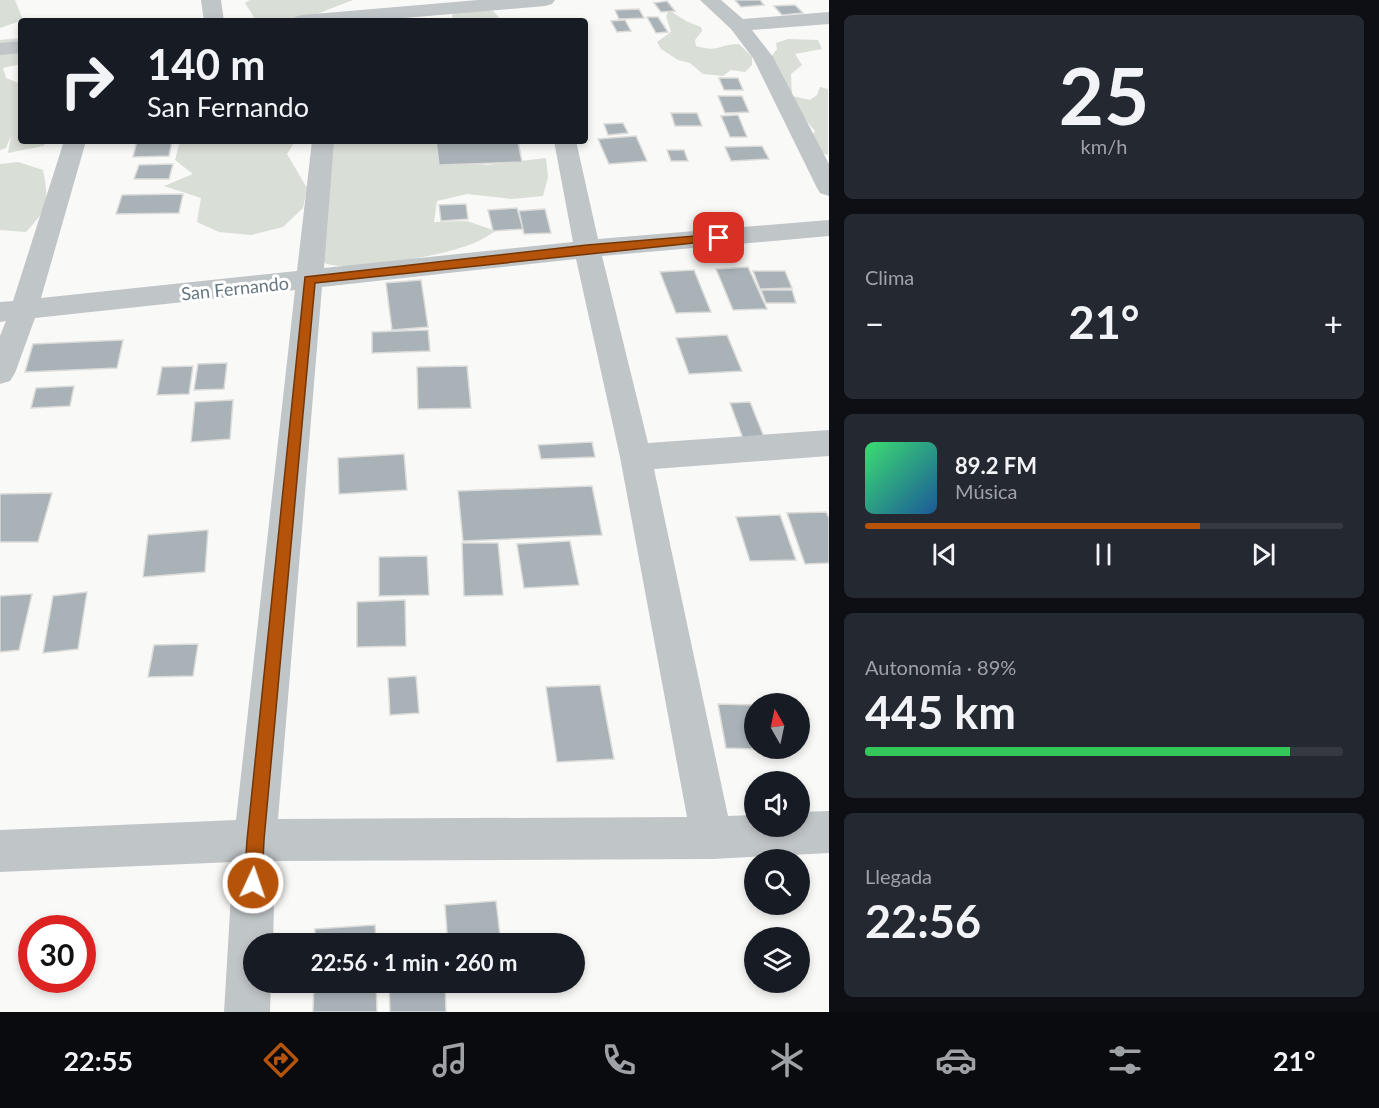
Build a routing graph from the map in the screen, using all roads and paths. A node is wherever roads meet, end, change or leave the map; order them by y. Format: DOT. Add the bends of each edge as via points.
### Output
graph roads {
  1 [pos="211,0"];
  2 [pos="545,0"];
  3 [pos="710,0"];
  4 [pos="214,18"];
  5 [pos="337,18"];
  6 [pos="828,18"];
  7 [pos="738,25"];
  8 [pos="18,47"];
  9 [pos="0,49"];
  10 [pos="74,144"];
  11 [pos="323,144"];
  12 [pos="566,144"];
  13 [pos="828,188"];
  14 [pos="828,228"];
  15 [pos="587,249"];
  16 [pos="309,280"];
  17 [pos="12,311"];
  18 [pos="0,373"];
  19 [pos="828,443"];
  20 [pos="636,457"];
  21 [pos="828,832"];
  22 [pos="712,838"];
  23 [pos="255,840"];
  24 [pos="0,851"];
  25 [pos="247,1012"];
  1 -- 4 [label="street"];
  2 -- 5 [label="street"];
  3 -- 7 [label="street"];
  6 -- 7 [label="street"];
  7 -- 13 [label="street" via="763,57"];
  8 -- 9 [label="street"];
  10 -- 17 [label="street"];
  11 -- 16 [label="street"];
  12 -- 15 [label="street"];
  14 -- 15 [label="street, San Fernando"];
  15 -- 16 [label="street, San Fernando"];
  15 -- 20 [label="street"];
  16 -- 17 [label="street, San Fernando"];
  16 -- 23 [label="street"];
  17 -- 18 [label="street"];
  19 -- 20 [label="street"];
  20 -- 22 [label="street"];
  21 -- 22 [label="street"];
  22 -- 23 [label="street"];
  23 -- 24 [label="street"];
  23 -- 25 [label="street"];
}
